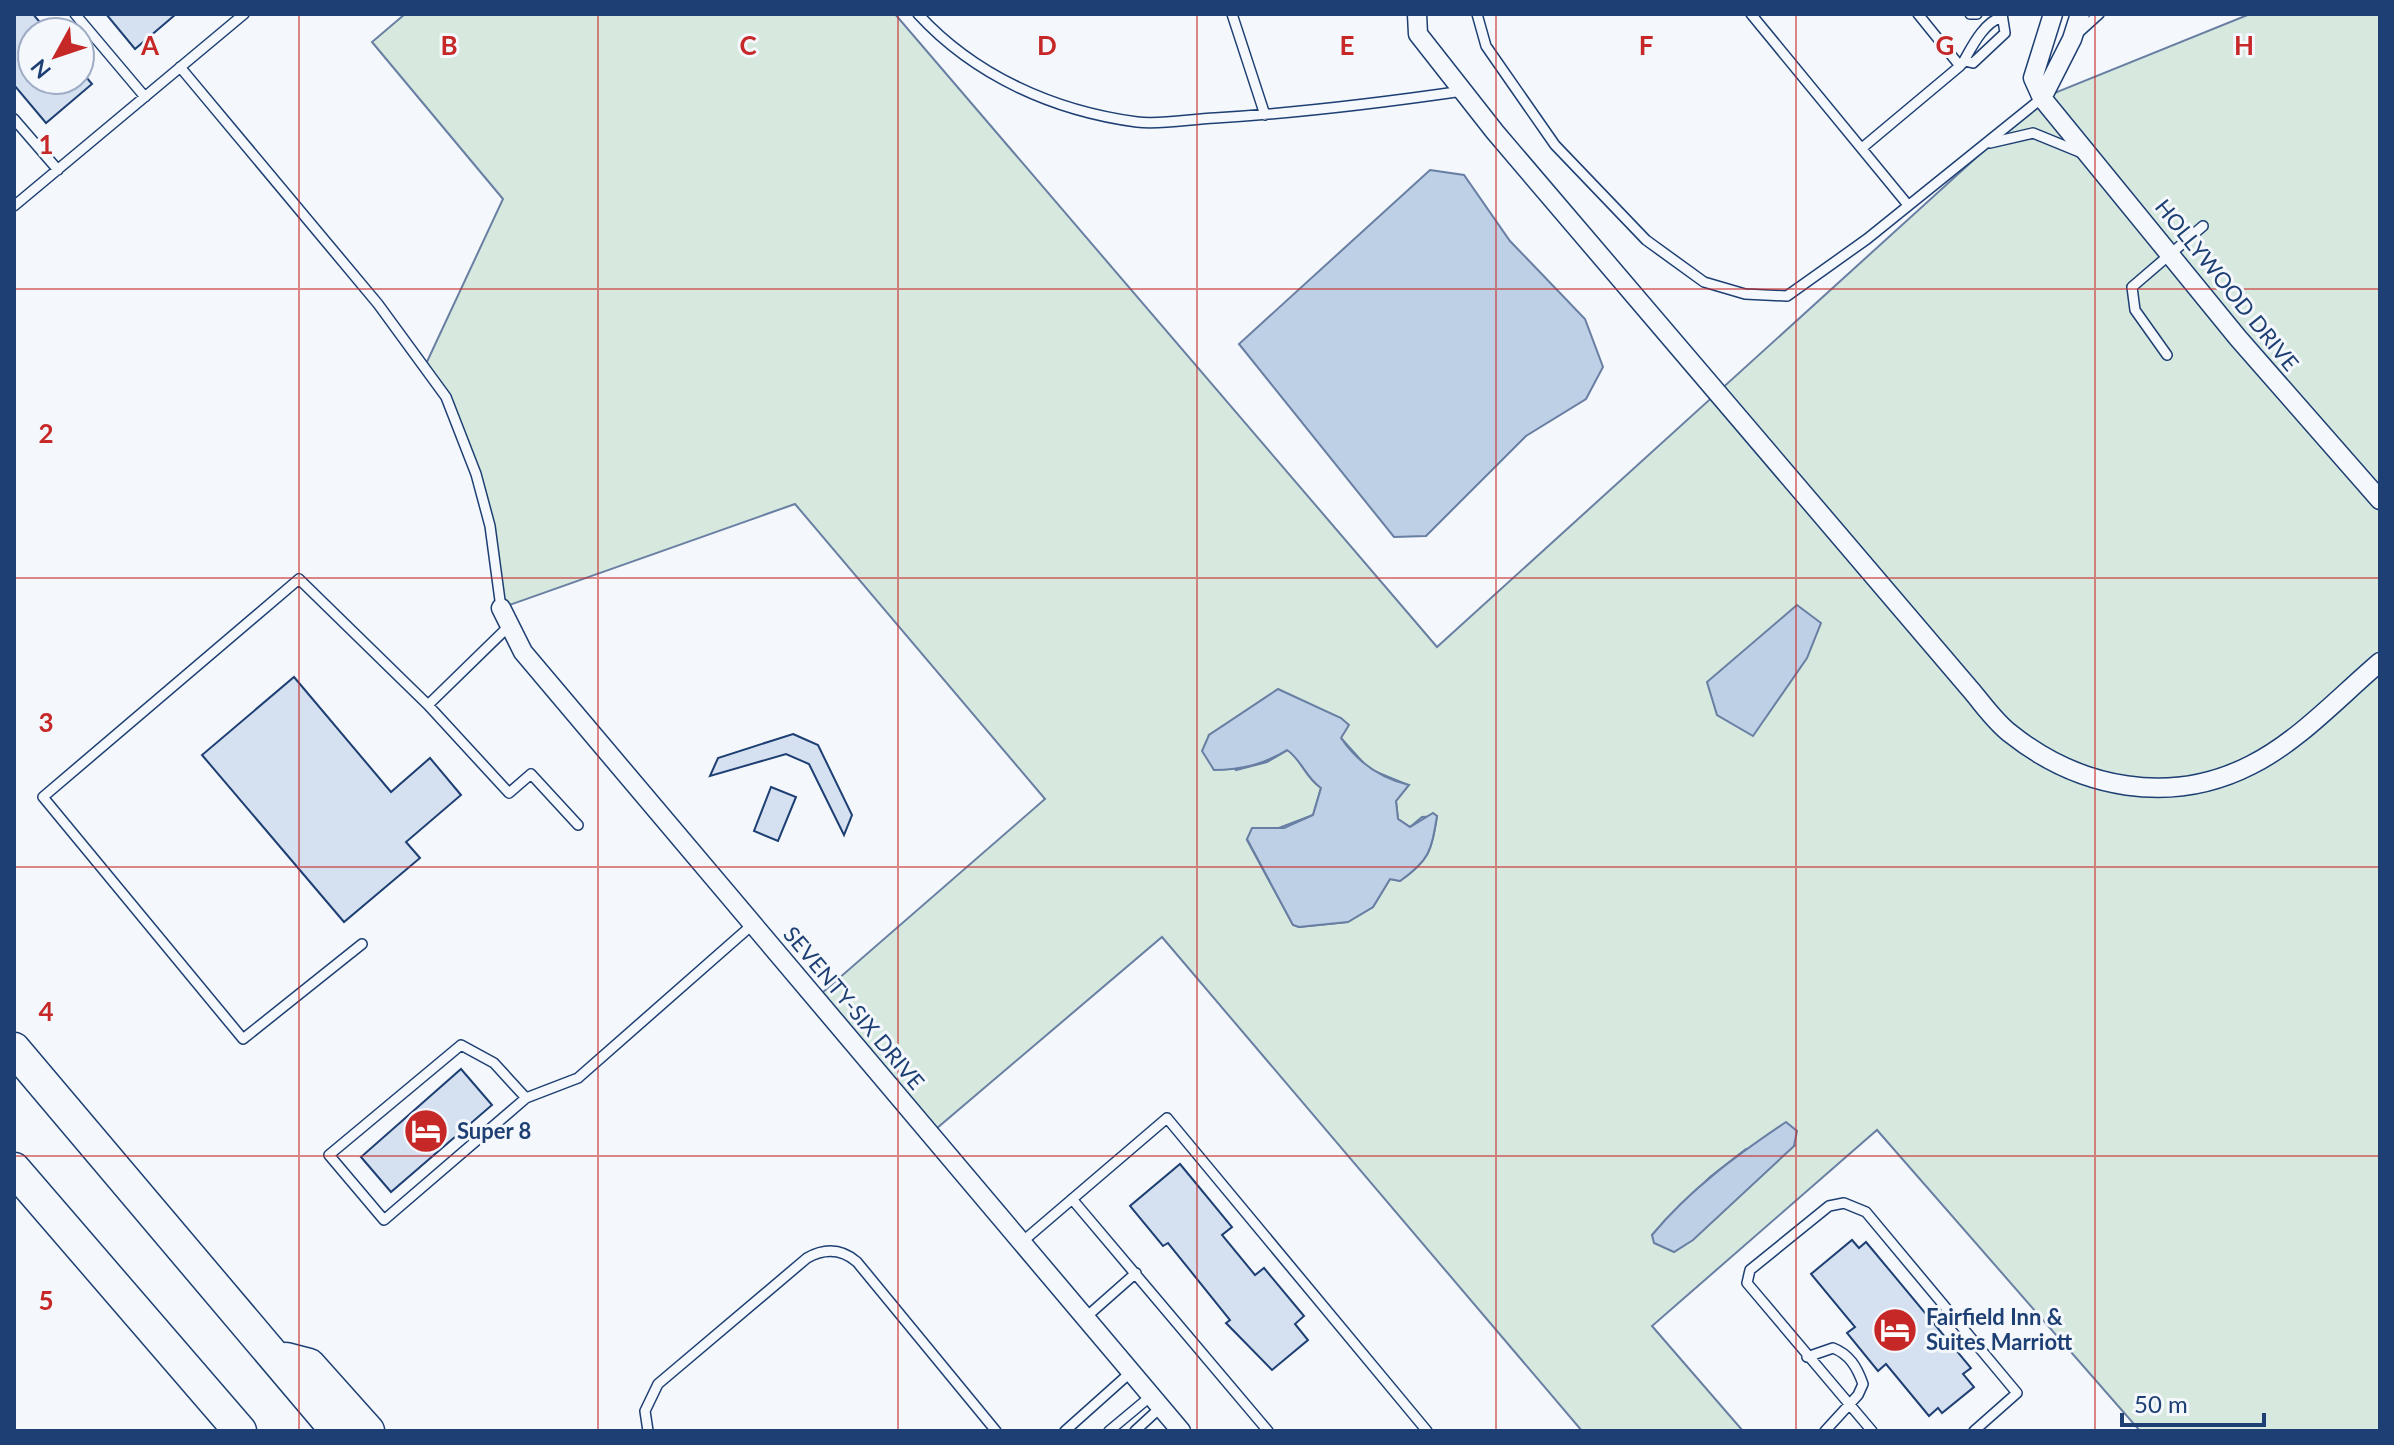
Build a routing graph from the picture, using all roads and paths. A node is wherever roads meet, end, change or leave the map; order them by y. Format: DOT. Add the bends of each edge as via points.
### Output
graph roads {
  1 [pos="75,14"];
  2 [pos="226,14"];
  3 [pos="244,14"];
  4 [pos="918,14"];
  5 [pos="1232,14"];
  6 [pos="1417,14"];
  7 [pos="1477,14"];
  8 [pos="1751,14"];
  9 [pos="1918,14"];
  10 [pos="1970,14"];
  11 [pos="1977,14"];
  12 [pos="2053,14"];
  13 [pos="2080,14"];
  14 [pos="2099,14"];
  15 [pos="2001,16"];
  16 [pos="233,23"];
  17 [pos="2072,39"];
  18 [pos="1962,64"];
  19 [pos="180,67"];
  20 [pos="1463,91"];
  21 [pos="145,97"];
  22 [pos="2042,98"];
  23 [pos="1265,115"];
  24 [pos="14,119"];
  25 [pos="1983,145"];
  26 [pos="1862,148"];
  27 [pos="2089,156"];
  28 [pos="58,170"];
  29 [pos="1908,205"];
  30 [pos="14,206"];
  31 [pos="2203,226"];
  32 [pos="2170,255"];
  33 [pos="2167,355"];
  34 [pos="2380,500"];
  35 [pos="501,608"];
  36 [pos="509,626"];
  37 [pos="2380,662"];
  38 [pos="428,705"];
  39 [pos="578,825"];
  40 [pos="752,925"];
  41 [pos="362,944"];
  42 [pos="14,1049"];
  43 [pos="526,1098"];
  44 [pos="14,1169"];
  45 [pos="1072,1199"];
  46 [pos="1022,1242"];
  47 [pos="1136,1273"];
  48 [pos="1085,1318"];
  49 [pos="273,1356"];
  50 [pos="1807,1357"];
  51 [pos="1131,1372"];
  52 [pos="1156,1401"];
  53 [pos="1847,1405"];
  54 [pos="240,1431"];
  55 [pos="337,1431"];
  56 [pos="368,1431"];
  57 [pos="648,1431"];
  58 [pos="996,1431"];
  59 [pos="1065,1431"];
  60 [pos="1109,1431"];
  61 [pos="1135,1431"];
  62 [pos="1181,1431"];
  63 [pos="1268,1431"];
  64 [pos="1427,1431"];
  65 [pos="1825,1431"];
  66 [pos="1872,1431"];
  67 [pos="1974,1431"];
  1 -- 21 [label="lane"];
  2 -- 16 [label="lane"];
  3 -- 16 [label="lane"];
  4 -- 23 [label="lane" via="975,64 1068,108 1140,122"];
  5 -- 23 [label="lane"];
  6 -- 20 [label="street" via="1418,34"];
  7 -- 29 [label="lane" via="1486,46 1555,145 1646,240 1704,282 1745,294 1787,296"];
  8 -- 26 [label="lane"];
  9 -- 18 [label="lane"];
  10 -- 11 [label="lane"];
  12 -- 22 [label="street" via="2033,78"];
  13 -- 17 [label="street"];
  14 -- 17 [label="lane"];
  15 -- 18 [label="lane" via="1990,21 1965,52"];
  15 -- 18 [label="lane" via="2005,33 1973,63"];
  16 -- 19 [label="lane"];
  17 -- 22 [label="street"];
  18 -- 26 [label="lane"];
  19 -- 21 [label="lane"];
  19 -- 35 [label="lane" via="378,304 446,397 490,526"];
  20 -- 23 [label="lane"];
  20 -- 37 [label="street" via="1970,689 2008,732 2048,760 2122,786 2156,789 2219,778 2282,746"];
  21 -- 28 [label="lane"];
  22 -- 25 [label="lane"];
  22 -- 27 [label="street, HOLLYWOOD DRIVE"];
  24 -- 28 [label="lane"];
  25 -- 27 [label="lane" via="2033,133"];
  25 -- 29 [label="lane"];
  26 -- 29 [label="lane"];
  27 -- 32 [label="street, HOLLYWOOD DRIVE"];
  28 -- 30 [label="lane"];
  31 -- 32 [label="lane"];
  32 -- 33 [label="lane" via="2132,287 2135,310"];
  32 -- 34 [label="street, HOLLYWOOD DRIVE"];
  35 -- 36 [label="street, SEVENTY-SIX DRIVE"];
  36 -- 38 [label="lane"];
  36 -- 40 [label="street, SEVENTY-SIX DRIVE" via="523,652"];
  38 -- 39 [label="lane" via="509,793 531,774"];
  38 -- 41 [label="lane" via="299,579 43,797 243,1039"];
  40 -- 43 [label="lane" via="578,1078"];
  40 -- 46 [label="street, SEVENTY-SIX DRIVE"];
  42 -- 49 [label="highway"];
  43 -- 43 [label="lane" via="384,1220 329,1155 461,1045 494,1063"];
  44 -- 54 [label="highway"];
  45 -- 46 [label="lane"];
  45 -- 47 [label="lane"];
  45 -- 64 [label="lane" via="1167,1118"];
  46 -- 48 [label="street, SEVENTY-SIX DRIVE"];
  47 -- 48 [label="lane"];
  47 -- 63 [label="lane"];
  48 -- 51 [label="street, SEVENTY-SIX DRIVE"];
  49 -- 55 [label="highway"];
  49 -- 56 [label="highway" via="309,1365"];
  50 -- 53 [label="lane"];
  50 -- 53 [label="lane" via="1833,1348 1844,1352 1863,1384"];
  50 -- 67 [label="lane" via="1747,1283 1750,1270 1829,1206 1844,1203 1866,1212 2017,1393"];
  51 -- 52 [label="street, SEVENTY-SIX DRIVE"];
  51 -- 59 [label="lane"];
  52 -- 60 [label="lane"];
  52 -- 61 [label="lane"];
  52 -- 62 [label="street, SEVENTY-SIX DRIVE"];
  53 -- 65 [label="lane"];
  53 -- 66 [label="lane"];
  57 -- 58 [label="lane" via="645,1411 658,1384 807,1258 836,1251 857,1262"];
}
